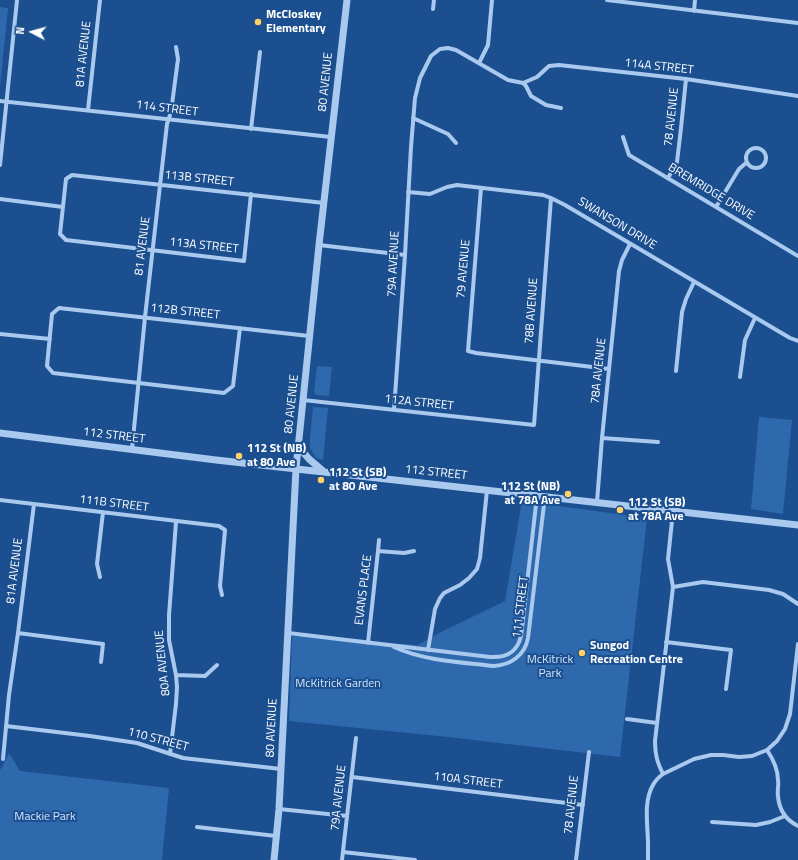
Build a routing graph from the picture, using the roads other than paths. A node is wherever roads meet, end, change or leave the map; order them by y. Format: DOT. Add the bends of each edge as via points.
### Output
graph roads {
  1 [pos="17,0"];
  2 [pos="100,0"];
  3 [pos="347,0"];
  4 [pos="434,0"];
  5 [pos="492,0"];
  6 [pos="607,0"];
  7 [pos="695,0"];
  8 [pos="433,8"];
  9 [pos="694,11"];
  10 [pos="798,23"];
  11 [pos="176,47"];
  12 [pos="260,52"];
  13 [pos="479,63"];
  14 [pos="686,79"];
  15 [pos="523,83"];
  16 [pos="798,96"];
  17 [pos="0,101"];
  18 [pos="6,102"];
  19 [pos="561,108"];
  20 [pos="88,110"];
  21 [pos="413,118"];
  22 [pos="169,119"];
  23 [pos="251,129"];
  24 [pos="331,137"];
  25 [pos="623,137"];
  26 [pos="456,143"];
  27 [pos="746,162"];
  28 [pos="0,165"];
  29 [pos="668,178"];
  30 [pos="160,184"];
  31 [pos="481,188"];
  32 [pos="408,192"];
  33 [pos="251,194"];
  34 [pos="551,198"];
  35 [pos="0,199"];
  36 [pos="324,203"];
  37 [pos="63,207"];
  38 [pos="716,207"];
  39 [pos="630,244"];
  40 [pos="319,245"];
  41 [pos="153,250"];
  42 [pos="405,256"];
  43 [pos="798,256"];
  44 [pos="694,282"];
  45 [pos="145,317"];
  46 [pos="755,318"];
  47 [pos="240,328"];
  48 [pos="0,334"];
  49 [pos="309,336"];
  50 [pos="50,339"];
  51 [pos="798,341"];
  52 [pos="538,360"];
  53 [pos="609,369"];
  54 [pos="676,371"];
  55 [pos="740,378"];
  56 [pos="139,384"];
  57 [pos="303,400"];
  58 [pos="394,410"];
  59 [pos="534,425"];
  60 [pos="0,433"];
  61 [pos="602,438"];
  62 [pos="658,442"];
  63 [pos="298,446"];
  64 [pos="132,449"];
  65 [pos="296,468"];
  66 [pos="323,471"];
  67 [pos="487,490"];
  68 [pos="537,495"];
  69 [pos="545,496"];
  70 [pos="0,500"];
  71 [pos="597,502"];
  72 [pos="34,504"];
  73 [pos="673,510"];
  74 [pos="103,512"];
  75 [pos="176,522"];
  76 [pos="798,525"];
  77 [pos="379,540"];
  78 [pos="414,550"];
  79 [pos="378,551"];
  80 [pos="100,577"];
  81 [pos="673,587"];
  82 [pos="222,595"];
  83 [pos="798,604"];
  84 [pos="18,633"];
  85 [pos="288,633"];
  86 [pos="666,642"];
  87 [pos="368,643"];
  88 [pos="798,644"];
  89 [pos="390,645"];
  90 [pos="428,650"];
  91 [pos="101,662"];
  92 [pos="217,665"];
  93 [pos="176,675"];
  94 [pos="726,689"];
  95 [pos="792,699"];
  96 [pos="798,699"];
  97 [pos="627,720"];
  98 [pos="657,723"];
  99 [pos="6,726"];
  100 [pos="356,738"];
  101 [pos="768,750"];
  102 [pos="589,752"];
  103 [pos="170,754"];
  104 [pos="3,759"];
  105 [pos="281,769"];
  106 [pos="663,774"];
  107 [pos="352,777"];
  108 [pos="583,804"];
  109 [pos="279,809"];
  110 [pos="347,816"];
  111 [pos="785,816"];
  112 [pos="712,822"];
  113 [pos="798,826"];
  114 [pos="197,827"];
  115 [pos="277,836"];
  116 [pos="343,852"];
  117 [pos="274,860"];
  118 [pos="342,860"];
  119 [pos="415,860"];
  120 [pos="576,860"];
  121 [pos="648,860"];
  1 -- 18 [label="street"];
  2 -- 20 [label="street, 81A AVENUE"];
  3 -- 24 [label="street, 80 AVENUE"];
  4 -- 8 [label="street"];
  5 -- 13 [label="street" via="488,45"];
  6 -- 9 [label="street"];
  7 -- 9 [label="street"];
  9 -- 10 [label="street"];
  11 -- 22 [label="street, 81 AVENUE" via="178,59"];
  12 -- 23 [label="street"];
  13 -- 15 [label="street" via="508,80"];
  13 -- 21 [label="street, 79A AVENUE" via="448,48 440,49 431,56 420,78"];
  14 -- 15 [label="street, 114A STREET" via="559,65 549,66 537,77"];
  14 -- 16 [label="street, 114A STREET"];
  14 -- 29 [label="street, 78 AVENUE" via="677,162"];
  15 -- 19 [label="street" via="531,96"];
  17 -- 18 [label="street, 114 STREET"];
  18 -- 20 [label="street, 114 STREET"];
  18 -- 28 [label="street"];
  20 -- 22 [label="street, 114 STREET"];
  21 -- 26 [label="street" via="448,134"];
  21 -- 32 [label="street, 79A AVENUE"];
  22 -- 23 [label="street, 114 STREET"];
  22 -- 30 [label="street, 81 AVENUE"];
  23 -- 24 [label="street, 114 STREET"];
  24 -- 36 [label="street, 80 AVENUE"];
  25 -- 29 [label="street, BREMRIDGE DRIVE" via="629,155"];
  27 -- 27 [label="street" via="751,168 759,168 765,162 766,155 762,150 751,149 746,156"];
  27 -- 38 [label="street"];
  29 -- 38 [label="street, BREMRIDGE DRIVE"];
  30 -- 33 [label="street, 113B STREET"];
  30 -- 37 [label="street, 113B STREET" via="72,175 66,179"];
  30 -- 41 [label="street, 81 AVENUE"];
  31 -- 32 [label="street, SWANSON DRIVE" via="456,185 430,194"];
  31 -- 34 [label="street, SWANSON DRIVE"];
  31 -- 52 [label="street, 79 AVENUE" via="468,351"];
  32 -- 42 [label="street, 79A AVENUE"];
  33 -- 36 [label="street, 113B STREET"];
  33 -- 41 [label="street, 113A STREET" via="244,261"];
  34 -- 39 [label="street, SWANSON DRIVE"];
  34 -- 52 [label="street, 78B AVENUE"];
  35 -- 37 [label="street"];
  36 -- 40 [label="street, 80 AVENUE"];
  37 -- 41 [label="street, 113A STREET" via="60,234 66,240"];
  38 -- 43 [label="street, BREMRIDGE DRIVE"];
  39 -- 44 [label="street, SWANSON DRIVE"];
  39 -- 53 [label="street, 78A AVENUE" via="619,271"];
  40 -- 42 [label="street"];
  40 -- 49 [label="street, 80 AVENUE"];
  41 -- 45 [label="street, 81 AVENUE"];
  42 -- 58 [label="street, 79A AVENUE"];
  44 -- 46 [label="street, SWANSON DRIVE"];
  44 -- 54 [label="street" via="682,312"];
  45 -- 47 [label="street, 112B STREET"];
  45 -- 50 [label="street, 112B STREET" via="59,308 52,314"];
  45 -- 56 [label="street, 81 AVENUE"];
  46 -- 51 [label="street, SWANSON DRIVE"];
  46 -- 55 [label="street" via="745,340"];
  47 -- 49 [label="street, 112B STREET"];
  47 -- 56 [label="street" via="233,386 224,393"];
  48 -- 50 [label="street"];
  49 -- 57 [label="street, 80 AVENUE"];
  50 -- 56 [label="street" via="47,366 53,373"];
  52 -- 53 [label="street"];
  52 -- 59 [label="street, 78B AVENUE"];
  53 -- 61 [label="street, 78A AVENUE"];
  56 -- 64 [label="street, 81 AVENUE"];
  57 -- 58 [label="street, 112A STREET"];
  57 -- 63 [label="street, 80 AVENUE"];
  58 -- 59 [label="street, 112A STREET"];
  60 -- 64 [label="street, 112 STREET"];
  61 -- 62 [label="street"];
  61 -- 71 [label="street, 78A AVENUE"];
  63 -- 65 [label="street, 80 AVENUE"];
  63 -- 66 [label="street"];
  64 -- 65 [label="street, 112 STREET"];
  65 -- 66 [label="street, 112 STREET"];
  65 -- 85 [label="street, 80 AVENUE"];
  66 -- 67 [label="street, 112 STREET"];
  67 -- 68 [label="street, 112 STREET"];
  67 -- 90 [label="street" via="477,569 465,582 444,593 440,598 435,609"];
  68 -- 69 [label="street, 112 STREET"];
  68 -- 90 [label="street, 111 STREET" via="521,636 517,647 508,655 496,658"];
  69 -- 71 [label="street, 112 STREET"];
  69 -- 89 [label="street, 111 STREET" via="527,645 521,653 510,663 494,666 434,659"];
  70 -- 72 [label="street, 111B STREET"];
  71 -- 73 [label="street, 112 STREET"];
  72 -- 74 [label="street, 111B STREET"];
  72 -- 84 [label="street, 81A AVENUE"];
  73 -- 76 [label="street, 112 STREET"];
  73 -- 81 [label="street" via="668,559"];
  74 -- 75 [label="street, 111B STREET"];
  74 -- 80 [label="street" via="97,564"];
  75 -- 82 [label="street, 111B STREET" via="218,526 225,530 220,586"];
  75 -- 93 [label="street, 80A AVENUE" via="169,615 169,640"];
  77 -- 79 [label="street"];
  78 -- 79 [label="street, EVANS PLACE" via="404,553"];
  79 -- 87 [label="street, EVANS PLACE"];
  81 -- 83 [label="street" via="703,582 769,590 783,594"];
  81 -- 86 [label="street"];
  84 -- 91 [label="street" via="103,644"];
  84 -- 99 [label="street, 81A AVENUE"];
  85 -- 87 [label="street, 111 STREET"];
  85 -- 105 [label="street, 80 AVENUE"];
  86 -- 94 [label="street" via="731,650"];
  86 -- 98 [label="street"];
  87 -- 89 [label="street, 111 STREET"];
  88 -- 95 [label="street"];
  89 -- 90 [label="street, 111 STREET"];
  92 -- 93 [label="street" via="206,676"];
  93 -- 103 [label="street, 80A AVENUE" via="176,704"];
  95 -- 96 [label="street"];
  95 -- 101 [label="street" via="785,729"];
  97 -- 98 [label="street"];
  98 -- 106 [label="street" via="655,752"];
  99 -- 103 [label="street, 110 STREET" via="137,743"];
  99 -- 104 [label="street, 81A AVENUE"];
  100 -- 107 [label="street, 79A AVENUE"];
  101 -- 106 [label="street" via="752,756 711,755 694,759"];
  101 -- 111 [label="street" via="776,767 780,807"];
  102 -- 108 [label="street, 78 AVENUE"];
  103 -- 105 [label="street, 110 STREET" via="183,758"];
  105 -- 109 [label="street, 80 AVENUE"];
  106 -- 121 [label="street" via="652,786 649,794 646,823"];
  107 -- 108 [label="street, 110A STREET"];
  107 -- 110 [label="street, 79A AVENUE"];
  108 -- 120 [label="street, 78 AVENUE"];
  109 -- 110 [label="street"];
  109 -- 115 [label="street, 80 AVENUE"];
  110 -- 116 [label="street, 79A AVENUE"];
  111 -- 112 [label="street" via="756,824"];
  111 -- 113 [label="street"];
  114 -- 115 [label="street"];
  115 -- 117 [label="street, 80 AVENUE"];
  116 -- 118 [label="street, 79A AVENUE"];
  116 -- 119 [label="street"];
}
